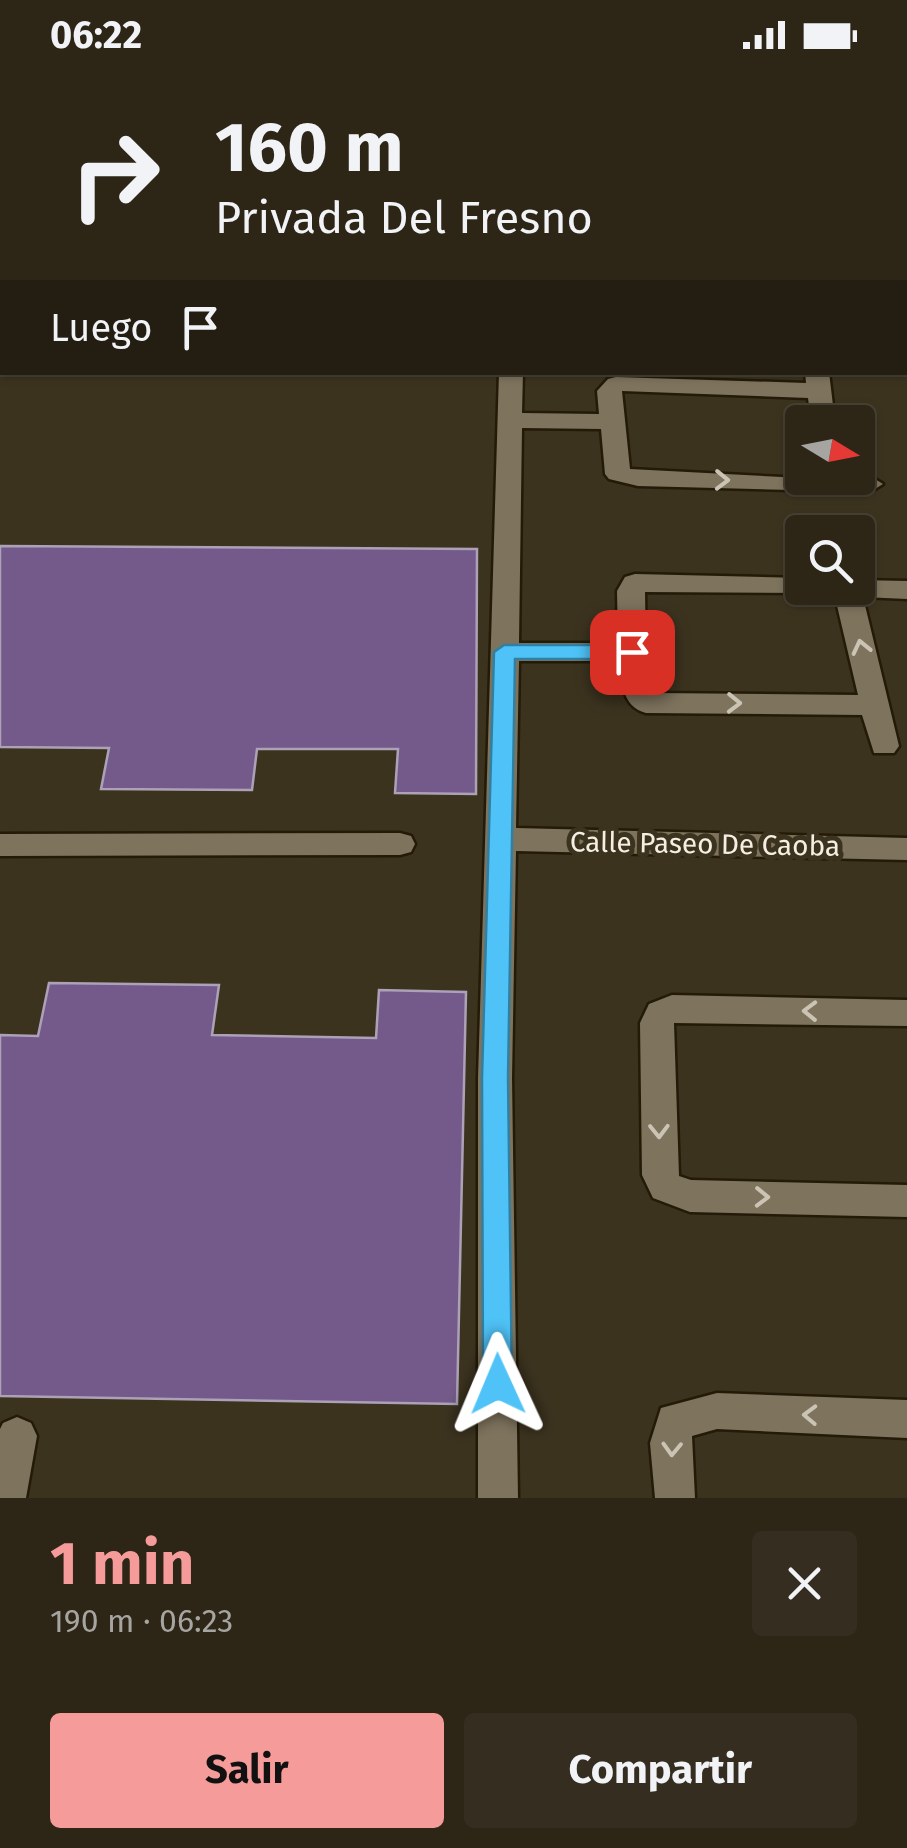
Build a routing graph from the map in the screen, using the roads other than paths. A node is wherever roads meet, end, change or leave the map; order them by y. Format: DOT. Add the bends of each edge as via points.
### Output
graph roads {
  1 [pos="511,375"];
  2 [pos="818,382"];
  3 [pos="510,420"];
  4 [pos="611,422"];
  5 [pos="785,480"];
  6 [pos="785,587"];
  7 [pos="875,589"];
  8 [pos="907,590"];
  9 [pos="851,605"];
  10 [pos="504,652"];
  11 [pos="632,652"];
  12 [pos="875,705"];
  13 [pos="884,746"];
  14 [pos="503,839"];
  15 [pos="400,844"];
  16 [pos="0,845"];
  17 [pos="907,848"];
  18 [pos="907,1013"];
  19 [pos="907,1201"];
  20 [pos="907,1419"];
  21 [pos="17,1436"];
  22 [pos="6,1498"];
  23 [pos="498,1498"];
  24 [pos="674,1498"];
  1 -- 3 [label="street"];
  2 -- 4 [label="street" via="616,384 609,391"];
  3 -- 4 [label="street"];
  3 -- 10 [label="street"];
  4 -- 5 [label="street, one-way" via="624,478"];
  6 -- 11 [label="street" via="635,583"];
  7 -- 8 [label="street"];
  12 -- 9 [label="street, one-way"];
  10 -- 11 [label="street"];
  10 -- 14 [label="street"];
  11 -- 12 [label="street, one-way" via="636,692 646,702"];
  12 -- 13 [label="street"];
  14 -- 17 [label="street, Calle Paseo De Caoba"];
  14 -- 23 [label="street" via="495,1078"];
  15 -- 16 [label="street"];
  18 -- 19 [label="street, one-way" via="672,1008 658,1023 660,1174 666,1187 690,1196"];
  20 -- 24 [label="street, one-way" via="717,1411 675,1422"];
  21 -- 22 [label="street"];
}
